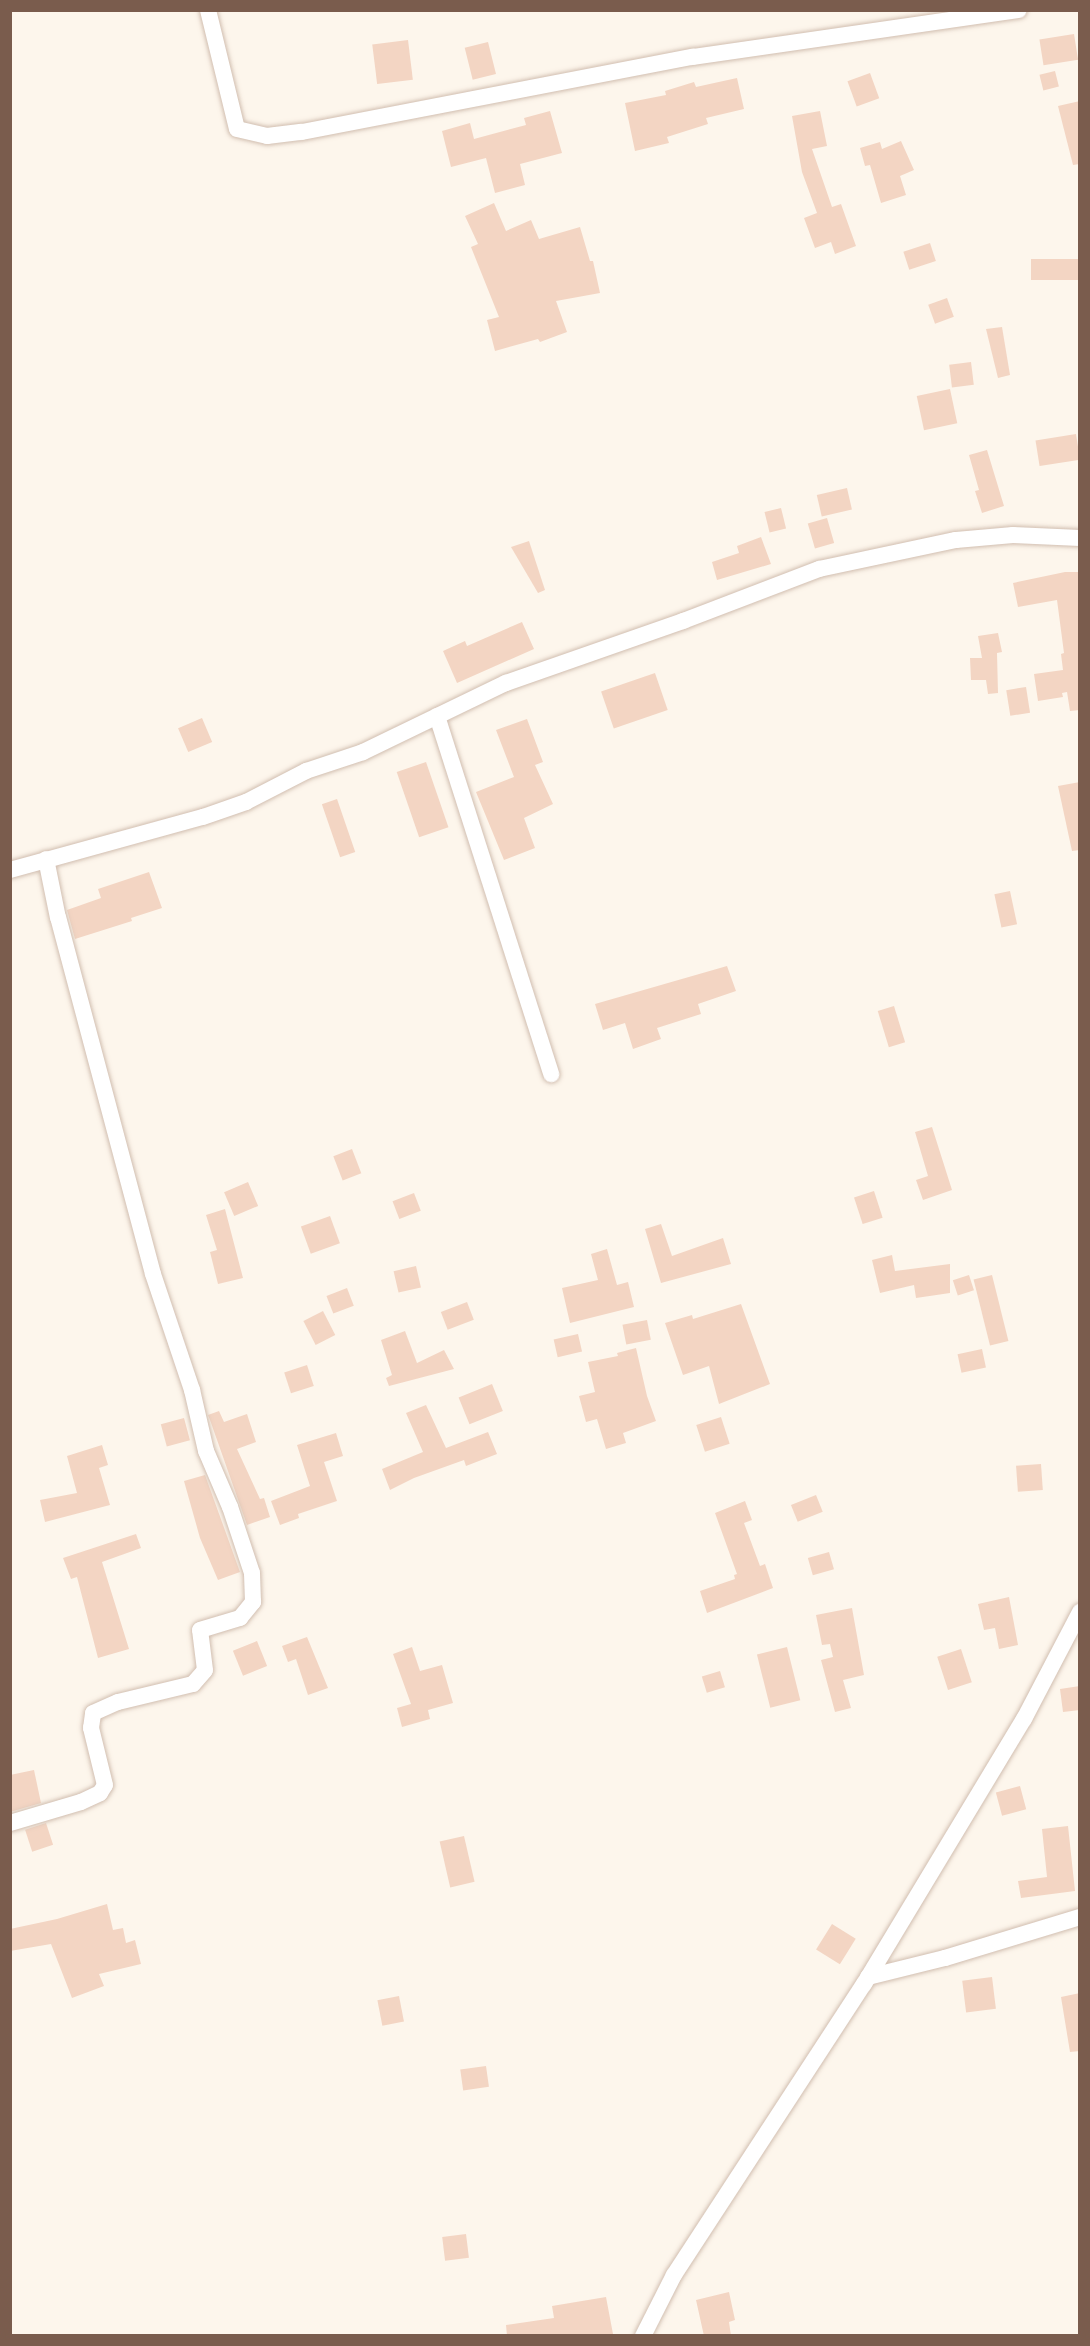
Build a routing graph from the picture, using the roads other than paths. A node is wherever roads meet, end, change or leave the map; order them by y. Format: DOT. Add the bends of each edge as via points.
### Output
graph roads {
  1 [pos="208,10"];
  2 [pos="1018,10"];
  3 [pos="1080,538"];
  4 [pos="437,716"];
  5 [pos="46,859"];
  6 [pos="10,870"];
  7 [pos="551,1074"];
  8 [pos="1080,1612"];
  9 [pos="10,1823"];
  10 [pos="1080,1917"];
  11 [pos="868,1977"];
  12 [pos="643,2336"];
  1 -- 2 [label="street" via="237,129 267,136 693,57"];
  3 -- 4 [label="street" via="1013,535 956,540 819,568 506,683"];
  4 -- 5 [label="street" via="363,752 306,771 246,802"];
  4 -- 7 [label="street"];
  5 -- 6 [label="street"];
  5 -- 9 [label="street" via="58,918 153,1274 192,1390 206,1451 252,1573 253,1602 240,1618 200,1630 205,1670 193,1684 118,1702 93,1713 91,1728 105,1785 100,1793"];
  8 -- 11 [label="street" via="1024,1719"];
  10 -- 11 [label="street"];
  11 -- 12 [label="street" via="674,2275"];
}
